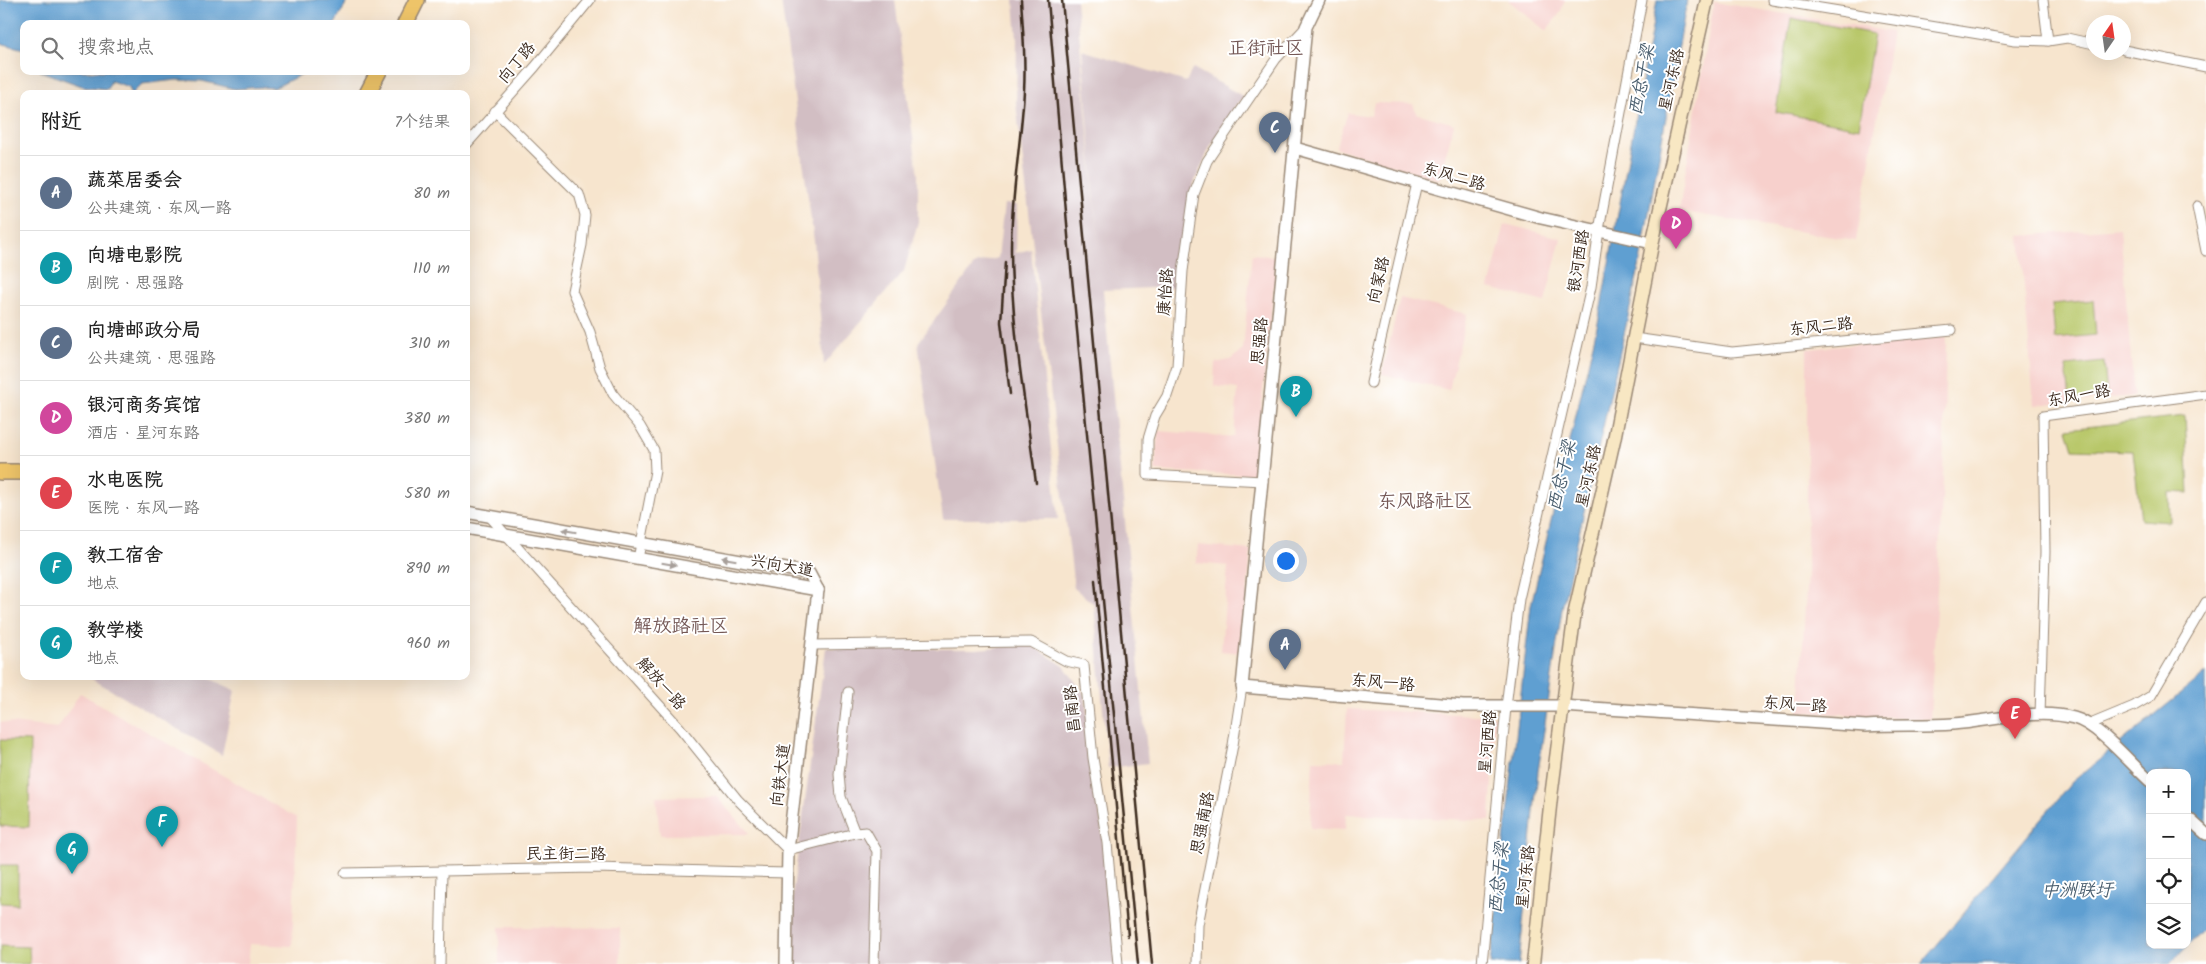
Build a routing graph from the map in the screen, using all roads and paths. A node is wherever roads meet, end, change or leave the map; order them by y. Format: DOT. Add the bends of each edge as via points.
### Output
graph roads {
  1 [pos="417,0"];
  2 [pos="590,0"];
  3 [pos="1319,0"];
  4 [pos="1642,0"];
  5 [pos="1707,0"];
  6 [pos="1772,0"];
  7 [pos="2043,0"];
  8 [pos="407,20"];
  9 [pos="1306,27"];
  10 [pos="2048,41"];
  11 [pos="2086,42"];
  12 [pos="2131,51"];
  13 [pos="2206,67"];
  14 [pos="377,75"];
  15 [pos="369,90"];
  16 [pos="495,111"];
  17 [pos="470,140"];
  18 [pos="1295,148"];
  19 [pos="1417,183"];
  20 [pos="2197,206"];
  21 [pos="1602,233"];
  22 [pos="1649,242"];
  23 [pos="2206,251"];
  24 [pos="1952,330"];
  25 [pos="1634,338"];
  26 [pos="1371,383"];
  27 [pos="2206,394"];
  28 [pos="0,472"];
  29 [pos="20,472"];
  30 [pos="1263,481"];
  31 [pos="470,513"];
  32 [pos="490,517"];
  33 [pos="1536,525"];
  34 [pos="470,529"];
  35 [pos="507,536"];
  36 [pos="642,544"];
  37 [pos="638,559"];
  38 [pos="818,590"];
  39 [pos="2206,602"];
  40 [pos="813,645"];
  41 [pos="1242,687"];
  42 [pos="848,692"];
  43 [pos="1562,706"];
  44 [pos="1506,707"];
  45 [pos="2040,715"];
  46 [pos="2093,728"];
  47 [pos="2146,777"];
  48 [pos="2191,820"];
  49 [pos="855,833"];
  50 [pos="2206,834"];
  51 [pos="788,850"];
  52 [pos="442,871"];
  53 [pos="345,873"];
  54 [pos="788,873"];
  55 [pos="440,964"];
  56 [pos="786,964"];
  57 [pos="874,964"];
  58 [pos="1118,964"];
  59 [pos="1196,964"];
  60 [pos="1482,964"];
  61 [pos="1533,964"];
  1 -- 8 [label="main road"];
  2 -- 16 [label="street, 向丁路"];
  3 -- 9 [label="street, 思强路"];
  4 -- 21 [label="street, 银河西路"];
  5 -- 22 [label="main road, 星河东路"];
  6 -- 10 [label="street" via="2015,40"];
  7 -- 10 [label="street"];
  9 -- 18 [label="street, 思强路"];
  9 -- 30 [label="street, 康怡路" via="1276,59 1207,161 1194,194 1183,271 1178,366 1148,439 1148,475"];
  10 -- 11 [label="street" via="2067,38"];
  12 -- 13 [label="street"];
  14 -- 15 [label="main road"];
  16 -- 17 [label="street, 向丁路"];
  16 -- 36 [label="street" via="579,194 585,214 572,291 613,394 640,426 654,450 655,471"];
  18 -- 19 [label="street, 东风二路"];
  18 -- 30 [label="street, 思强路"];
  19 -- 21 [label="street, 东风二路"];
  19 -- 26 [label="street, 向家路"];
  20 -- 23 [label="street"];
  21 -- 22 [label="street, 东风二路"];
  21 -- 33 [label="street, 银河西路"];
  22 -- 25 [label="main road, 星河东路"];
  24 -- 25 [label="street, 东风二路" via="1732,352"];
  25 -- 43 [label="main road, 星河东路" via="1575,611"];
  27 -- 45 [label="street, 东风一路" via="2043,416 2045,552"];
  28 -- 29 [label="main road"];
  30 -- 41 [label="street, 思强路"];
  31 -- 32 [label="street, 兴向大道"];
  32 -- 35 [label="street, 解放一路"];
  36 -- 32 [label="street, 兴向大道, one-way"];
  33 -- 44 [label="street, 星河西路" via="1519,599"];
  34 -- 35 [label="street, 兴向大道"];
  35 -- 37 [label="street, 兴向大道"];
  35 -- 51 [label="street, 解放一路" via="680,728 738,800"];
  36 -- 37 [label="street"];
  38 -- 36 [label="street, 兴向大道, one-way" via="809,573"];
  37 -- 38 [label="street, 兴向大道, one-way"];
  38 -- 40 [label="street, 向铁大道"];
  39 -- 46 [label="street" via="2151,696"];
  40 -- 51 [label="street, 向铁大道"];
  40 -- 58 [label="street, 昌南路" via="1031,642 1066,661 1084,665 1093,758 1107,843"];
  41 -- 44 [label="street, 东风一路"];
  41 -- 59 [label="street, 思强南路" via="1198,925"];
  42 -- 49 [label="street" via="839,774 841,797"];
  43 -- 44 [label="street, 东风一路"];
  43 -- 45 [label="street, 东风一路" via="1866,726 1952,724"];
  43 -- 61 [label="main road, 星河东路"];
  44 -- 60 [label="street, 星河西路"];
  45 -- 46 [label="street, 东风一路" via="2075,718"];
  46 -- 47 [label="street"];
  48 -- 50 [label="street"];
  49 -- 51 [label="street"];
  49 -- 57 [label="street" via="866,832 877,851"];
  51 -- 54 [label="street, 向铁大道"];
  52 -- 53 [label="street, 民主街二路"];
  52 -- 54 [label="street, 民主街二路" via="595,868"];
  52 -- 55 [label="street"];
  54 -- 56 [label="street, 向铁大道"];
}
